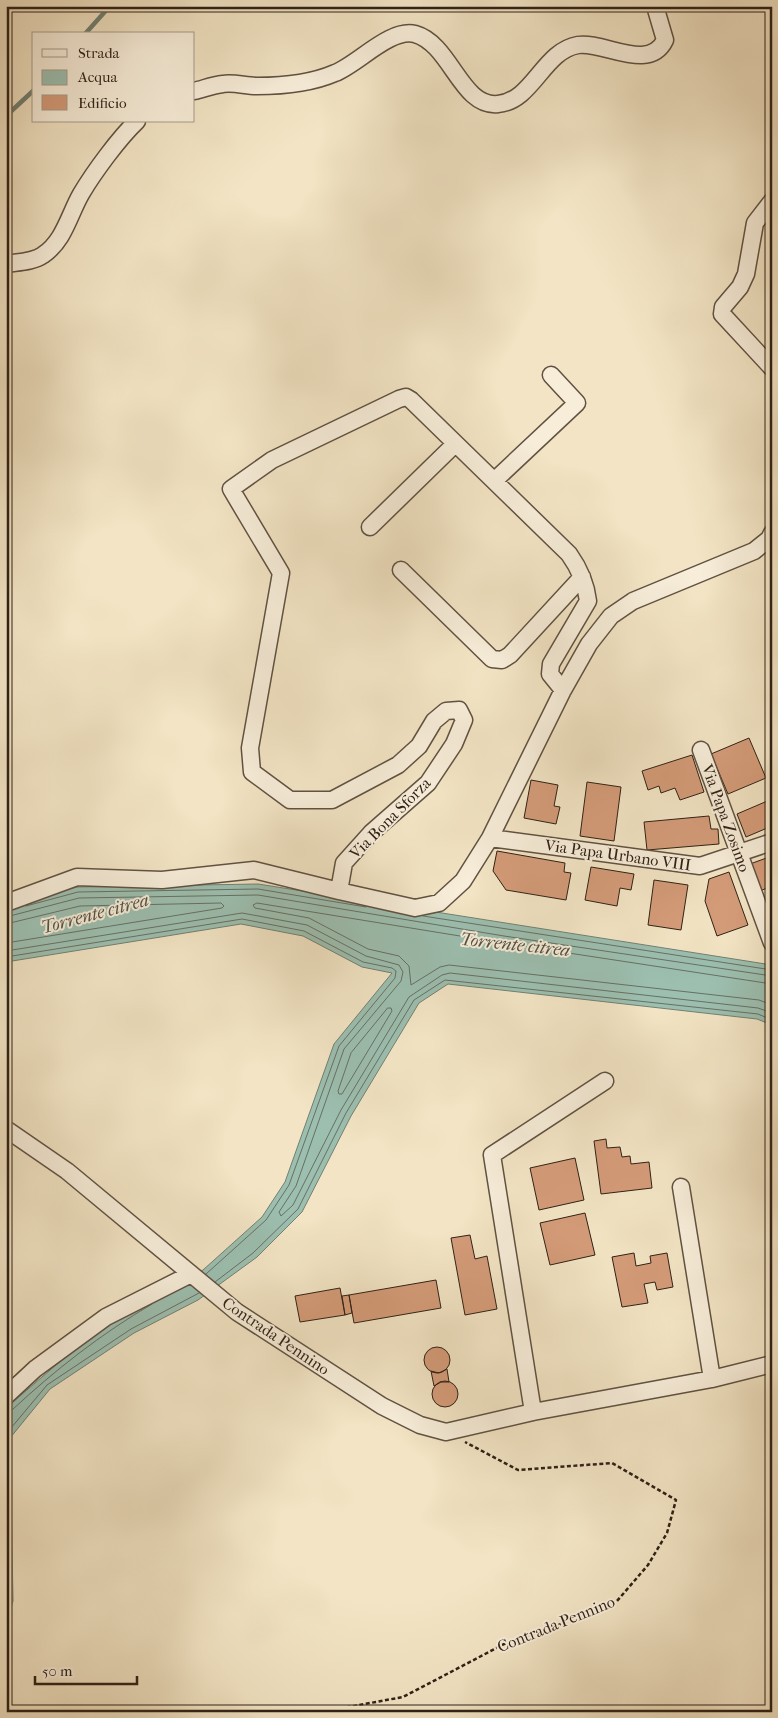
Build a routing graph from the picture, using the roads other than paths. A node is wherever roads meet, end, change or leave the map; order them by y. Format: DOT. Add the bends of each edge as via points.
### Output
graph roads {
  1 [pos="655,6"];
  2 [pos="195,91"];
  3 [pos="136,122"];
  4 [pos="772,201"];
  5 [pos="6,264"];
  6 [pos="772,368"];
  7 [pos="551,375"];
  8 [pos="455,444"];
  9 [pos="494,481"];
  10 [pos="370,527"];
  11 [pos="772,533"];
  12 [pos="401,570"];
  13 [pos="582,577"];
  14 [pos="563,690"];
  15 [pos="701,750"];
  16 [pos="490,838"];
  17 [pos="772,842"];
  18 [pos="738,854"];
  19 [pos="339,890"];
  20 [pos="6,903"];
  21 [pos="772,943"];
  22 [pos="605,1081"];
  23 [pos="6,1129"];
  24 [pos="681,1188"];
  25 [pos="189,1275"];
  26 [pos="772,1364"];
  27 [pos="712,1379"];
  28 [pos="6,1396"];
  29 [pos="533,1412"];
  1 -- 2 [label="street" via="665,34 658,50 638,55 602,46 576,45 553,58 516,98 499,104 476,99 432,44 416,34 406,33 385,42 336,73 323,77 258,86 225,83"];
  3 -- 5 [label="street" via="91,179 52,248 32,260"];
  4 -- 6 [label="street" via="755,223 746,274 740,287 723,307 722,314"];
  7 -- 9 [label="street" via="577,403"];
  8 -- 9 [label="street"];
  8 -- 10 [label="street"];
  8 -- 19 [label="street, Via Bona Sforza" via="406,397 272,460 230,489 281,573 250,748 252,772 290,800 332,800 398,765 419,746 434,721 446,711 460,710 464,720 454,744 428,782 371,832 344,863"];
  9 -- 13 [label="street" via="569,554"];
  11 -- 14 [label="street" via="754,551 633,601 611,616 589,644"];
  12 -- 13 [label="street" via="492,659 498,661 510,655"];
  13 -- 14 [label="street" via="588,602 551,664 550,674"];
  14 -- 16 [label="street"];
  15 -- 18 [label="street, Via Papa Zosimo"];
  16 -- 18 [label="street, Via Papa Urbano VIII" via="700,866"];
  16 -- 19 [label="street" via="463,881 439,903 415,908"];
  17 -- 18 [label="street, Via Papa Urbano VIII"];
  18 -- 21 [label="street, Via Papa Zosimo"];
  19 -- 20 [label="street" via="254,870 162,880 77,877"];
  22 -- 29 [label="street" via="492,1155"];
  23 -- 25 [label="street, Contrada Pennino" via="67,1171"];
  24 -- 27 [label="street"];
  25 -- 28 [label="street" via="106,1317 35,1369"];
  25 -- 29 [label="street, Contrada Pennino" via="237,1312 382,1406 420,1425 446,1432"];
  26 -- 27 [label="street, Contrada Pennino"];
  27 -- 29 [label="street, Contrada Pennino"];
}
